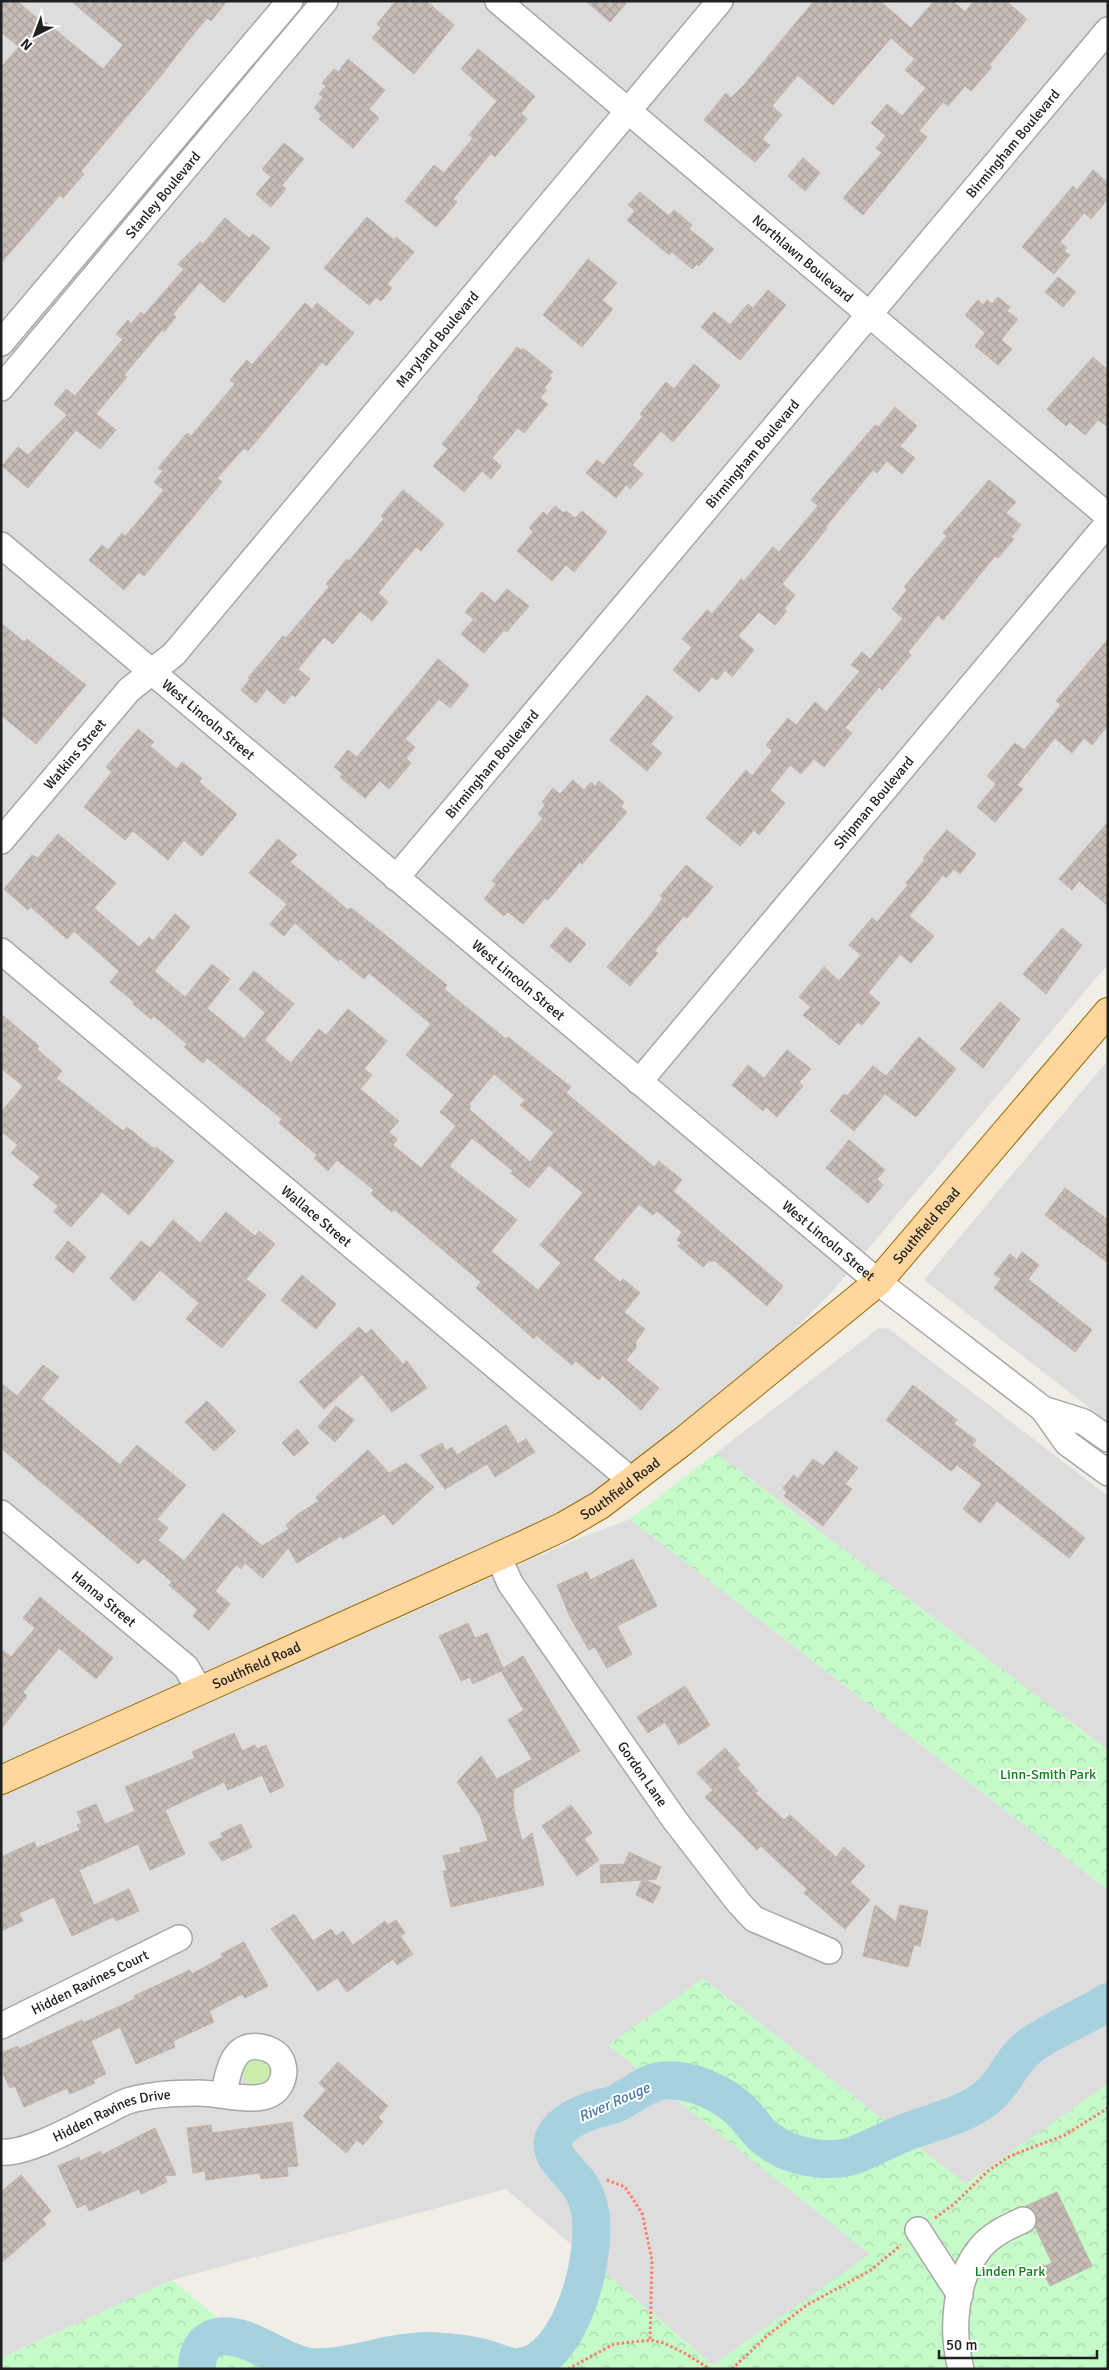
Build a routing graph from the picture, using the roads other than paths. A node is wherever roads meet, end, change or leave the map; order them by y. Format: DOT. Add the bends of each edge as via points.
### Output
graph roads {
  1 [pos="290,1"];
  2 [pos="325,1"];
  3 [pos="498,1"];
  4 [pos="720,1"];
  5 [pos="1108,30"];
  6 [pos="628,111"];
  7 [pos="162,152"];
  8 [pos="184,170"];
  9 [pos="870,315"];
  10 [pos="1,343"];
  11 [pos="1,388"];
  12 [pos="1108,516"];
  13 [pos="1108,523"];
  14 [pos="1,545"];
  15 [pos="150,671"];
  16 [pos="1,840"];
  17 [pos="396,878"];
  18 [pos="1,951"];
  19 [pos="1108,1012"];
  20 [pos="639,1082"];
  21 [pos="878,1282"];
  22 [pos="1042,1410"];
  23 [pos="1108,1439"];
  24 [pos="1108,1474"];
  25 [pos="632,1481"];
  26 [pos="1,1513"];
  27 [pos="498,1556"];
  28 [pos="200,1690"];
  29 [pos="1,1780"];
  30 [pos="179,1938"];
  31 [pos="829,1951"];
  32 [pos="1,2026"];
  33 [pos="224,2094"];
  34 [pos="1,2152"];
  35 [pos="1023,2220"];
  36 [pos="918,2230"];
  37 [pos="960,2295"];
  38 [pos="961,2369"];
  1 -- 7 [label="street, Stanley Boulevard"];
  2 -- 8 [label="street, Stanley Boulevard"];
  3 -- 6 [label="street, Northlawn Boulevard"];
  4 -- 6 [label="street, Maryland Boulevard"];
  5 -- 9 [label="street, Birmingham Boulevard"];
  6 -- 9 [label="street, Northlawn Boulevard"];
  6 -- 15 [label="street, Maryland Boulevard" via="174,654"];
  7 -- 8 [label="street"];
  7 -- 10 [label="street, Stanley Boulevard"];
  8 -- 11 [label="street, Stanley Boulevard"];
  9 -- 12 [label="street, Northlawn Boulevard"];
  9 -- 17 [label="street, Birmingham Boulevard"];
  13 -- 20 [label="street, Shipman Boulevard"];
  14 -- 15 [label="street, West Lincoln Street"];
  15 -- 16 [label="street, Watkins Street" via="129,690"];
  15 -- 17 [label="street, West Lincoln Street"];
  17 -- 20 [label="street, West Lincoln Street"];
  18 -- 25 [label="street, Wallace Street"];
  19 -- 21 [label="main road, Southfield Road"];
  20 -- 21 [label="street, West Lincoln Street"];
  21 -- 22 [label="street, West Lincoln Street"];
  21 -- 25 [label="main road, Southfield Road"];
  22 -- 23 [label="street, West Lincoln Street" via="1084,1422"];
  22 -- 24 [label="street, West Lincoln Street" via="1067,1443"];
  25 -- 27 [label="main road, Southfield Road" via="564,1526"];
  26 -- 28 [label="street, Hanna Street" via="186,1667"];
  27 -- 28 [label="main road, Southfield Road"];
  27 -- 31 [label="street, Gordon Lane" via="510,1583 674,1819 739,1903 754,1919"];
  28 -- 29 [label="main road, Southfield Road"];
  30 -- 32 [label="street, Hidden Ravines Court"];
  33 -- 34 [label="street, Hidden Ravines Drive" via="196,2093 131,2100 26,2148"];
  35 -- 37 [label="street" via="1000,2231 981,2247 968,2268"];
  36 -- 37 [label="street"];
  37 -- 38 [label="street" via="955,2334"];
}
